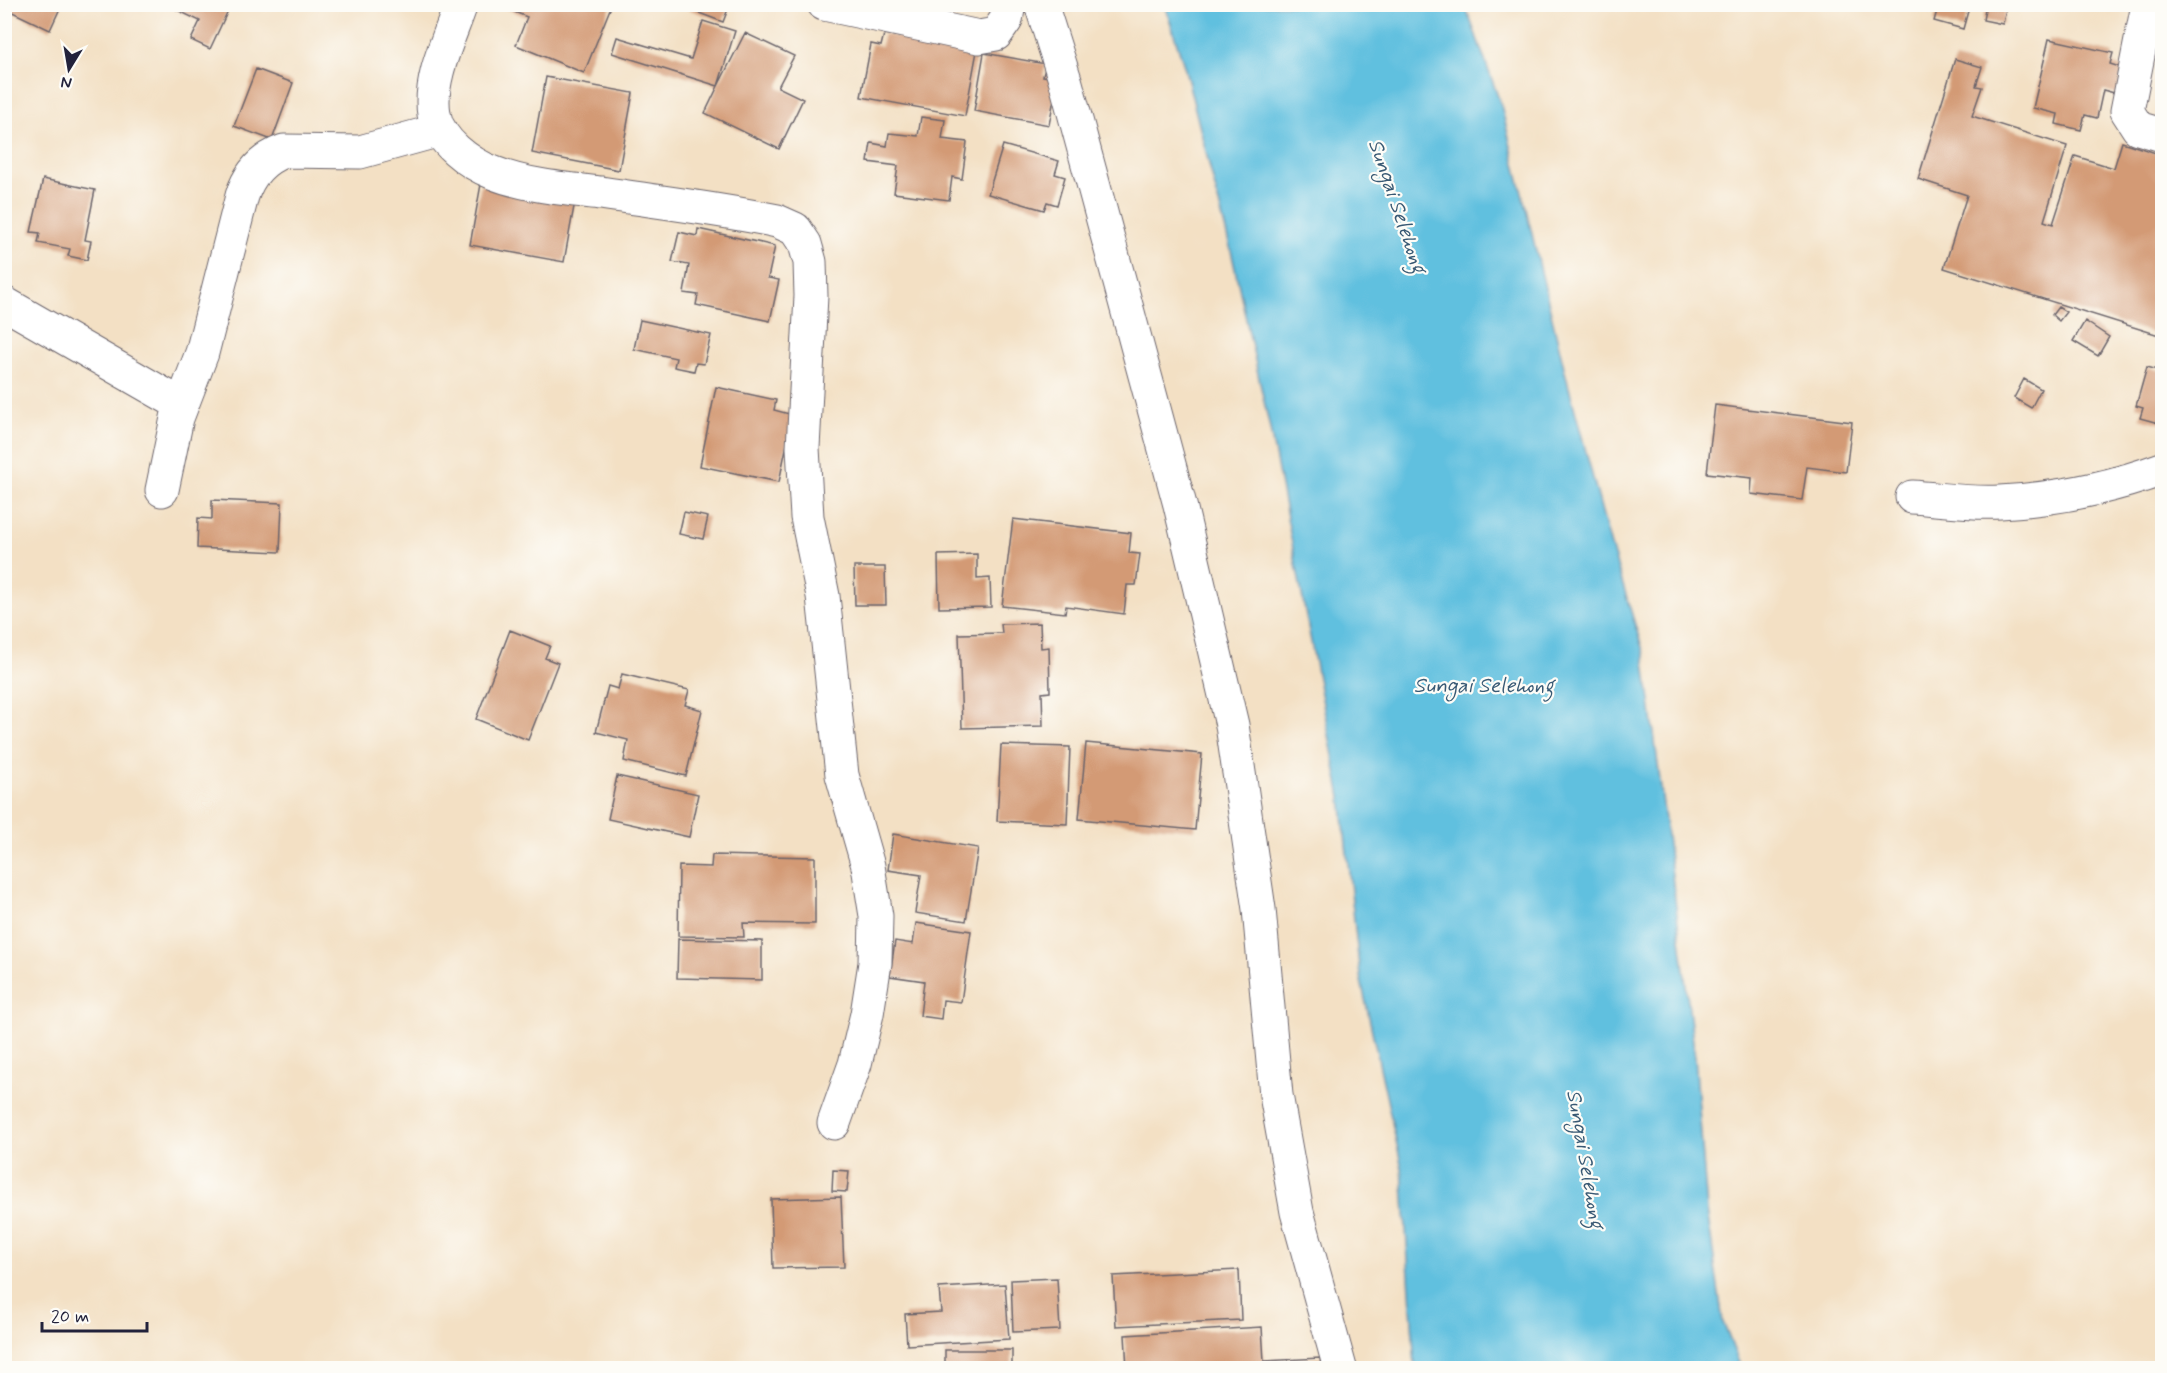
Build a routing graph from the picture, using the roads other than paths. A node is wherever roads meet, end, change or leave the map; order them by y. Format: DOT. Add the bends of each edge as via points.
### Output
graph roads {
  1 [pos="460,4"];
  2 [pos="824,4"];
  3 [pos="1009,4"];
  4 [pos="1041,4"];
  5 [pos="2152,4"];
  6 [pos="440,130"];
  7 [pos="2163,135"];
  8 [pos="4,303"];
  9 [pos="182,405"];
  10 [pos="2163,469"];
  11 [pos="162,490"];
  12 [pos="1912,497"];
  13 [pos="834,1123"];
  14 [pos="1340,1368"];
  1 -- 6 [label="street" via="435,80 434,116"];
  2 -- 3 [label="street" via="979,37 996,34 1006,20"];
  4 -- 14 [label="street" via="1180,505 1232,725 1258,909 1276,1095 1298,1212"];
  5 -- 7 [label="street" via="2146,15 2127,111 2138,128"];
  6 -- 9 [label="street" via="360,152 284,151 263,162 246,184 202,353"];
  6 -- 13 [label="street" via="480,166 510,178 777,221 795,229 805,244 812,296 802,448 807,516 824,596 842,775 868,866 876,916 875,963 867,1014 855,1064"];
  8 -- 9 [label="street"];
  9 -- 11 [label="street"];
  10 -- 12 [label="street" via="2118,485 1998,503"];
}
